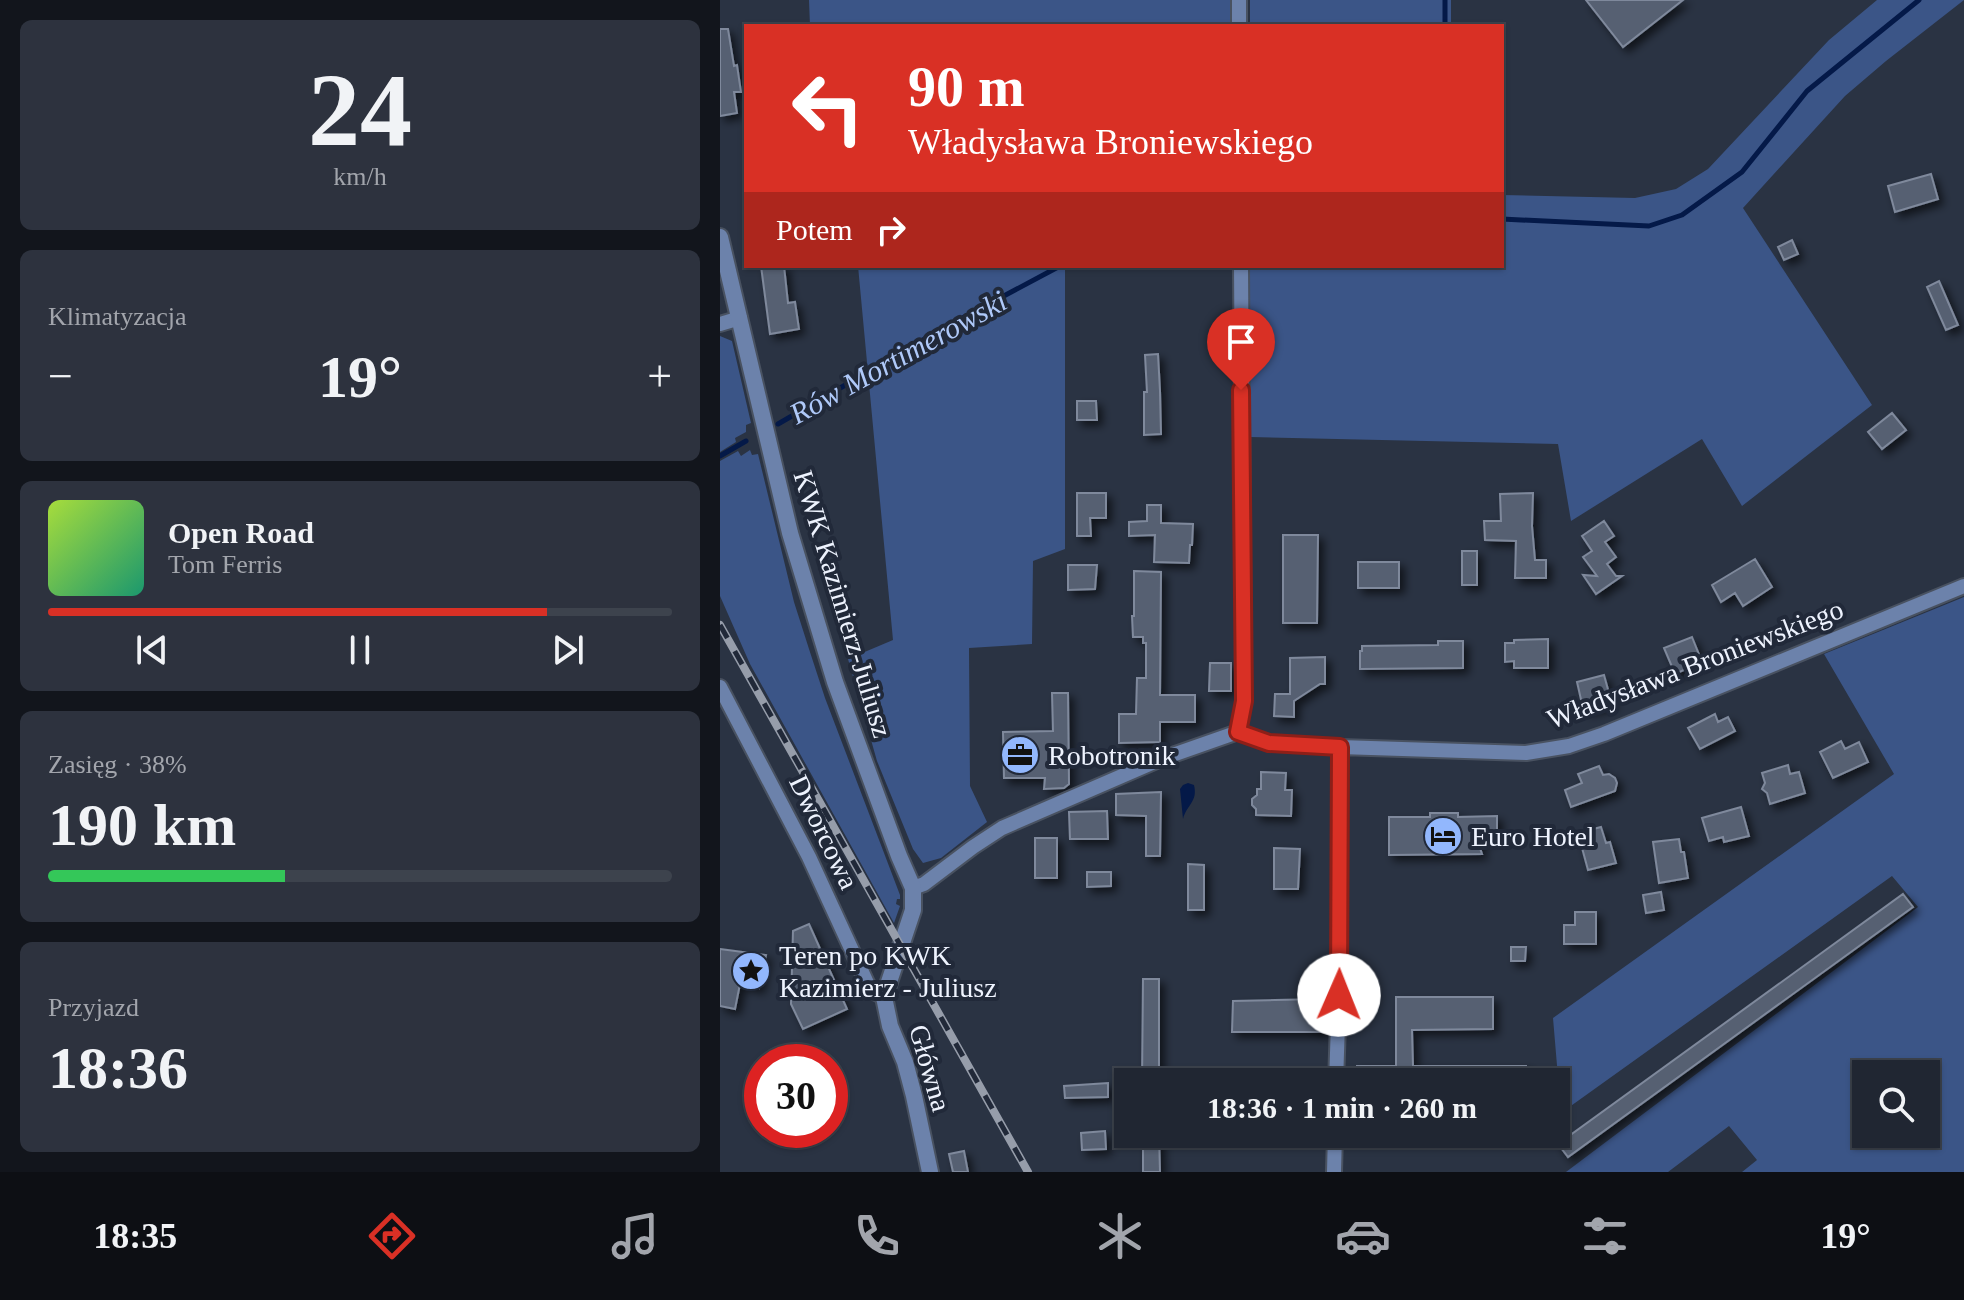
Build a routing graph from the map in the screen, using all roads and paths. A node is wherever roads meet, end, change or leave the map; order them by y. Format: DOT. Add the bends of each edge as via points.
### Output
graph roads {
  1 [pos="1239,0"];
  2 [pos="1239,24"];
  3 [pos="720,237"];
  4 [pos="1241,268"];
  5 [pos="740,318"];
  6 [pos="720,324"];
  7 [pos="1964,586"];
  8 [pos="720,687"];
  9 [pos="1238,732"];
  10 [pos="1340,747"];
  11 [pos="913,888"];
  12 [pos="884,997"];
  13 [pos="1336,1068"];
  14 [pos="1335,1148"];
  15 [pos="930,1172"];
  16 [pos="1334,1172"];
  1 -- 2 [label="street"];
  3 -- 5 [label="street, KWK Kazimierz-Juliusz"];
  4 -- 9 [label="street" via="1244,701"];
  5 -- 6 [label="street"];
  5 -- 11 [label="street, KWK Kazimierz-Juliusz" via="790,533 830,667"];
  7 -- 10 [label="street, Władysława Broniewskiego" via="1569,746 1526,753"];
  8 -- 12 [label="street, Dworcowa" via="809,857 867,983"];
  9 -- 10 [label="street, Władysława Broniewskiego" via="1269,743"];
  9 -- 11 [label="street" via="1161,759 1002,828"];
  10 -- 13 [label="street"];
  11 -- 12 [label="street, Główna" via="913,910"];
  12 -- 15 [label="street, Główna"];
  14 -- 16 [label="street"];
}
